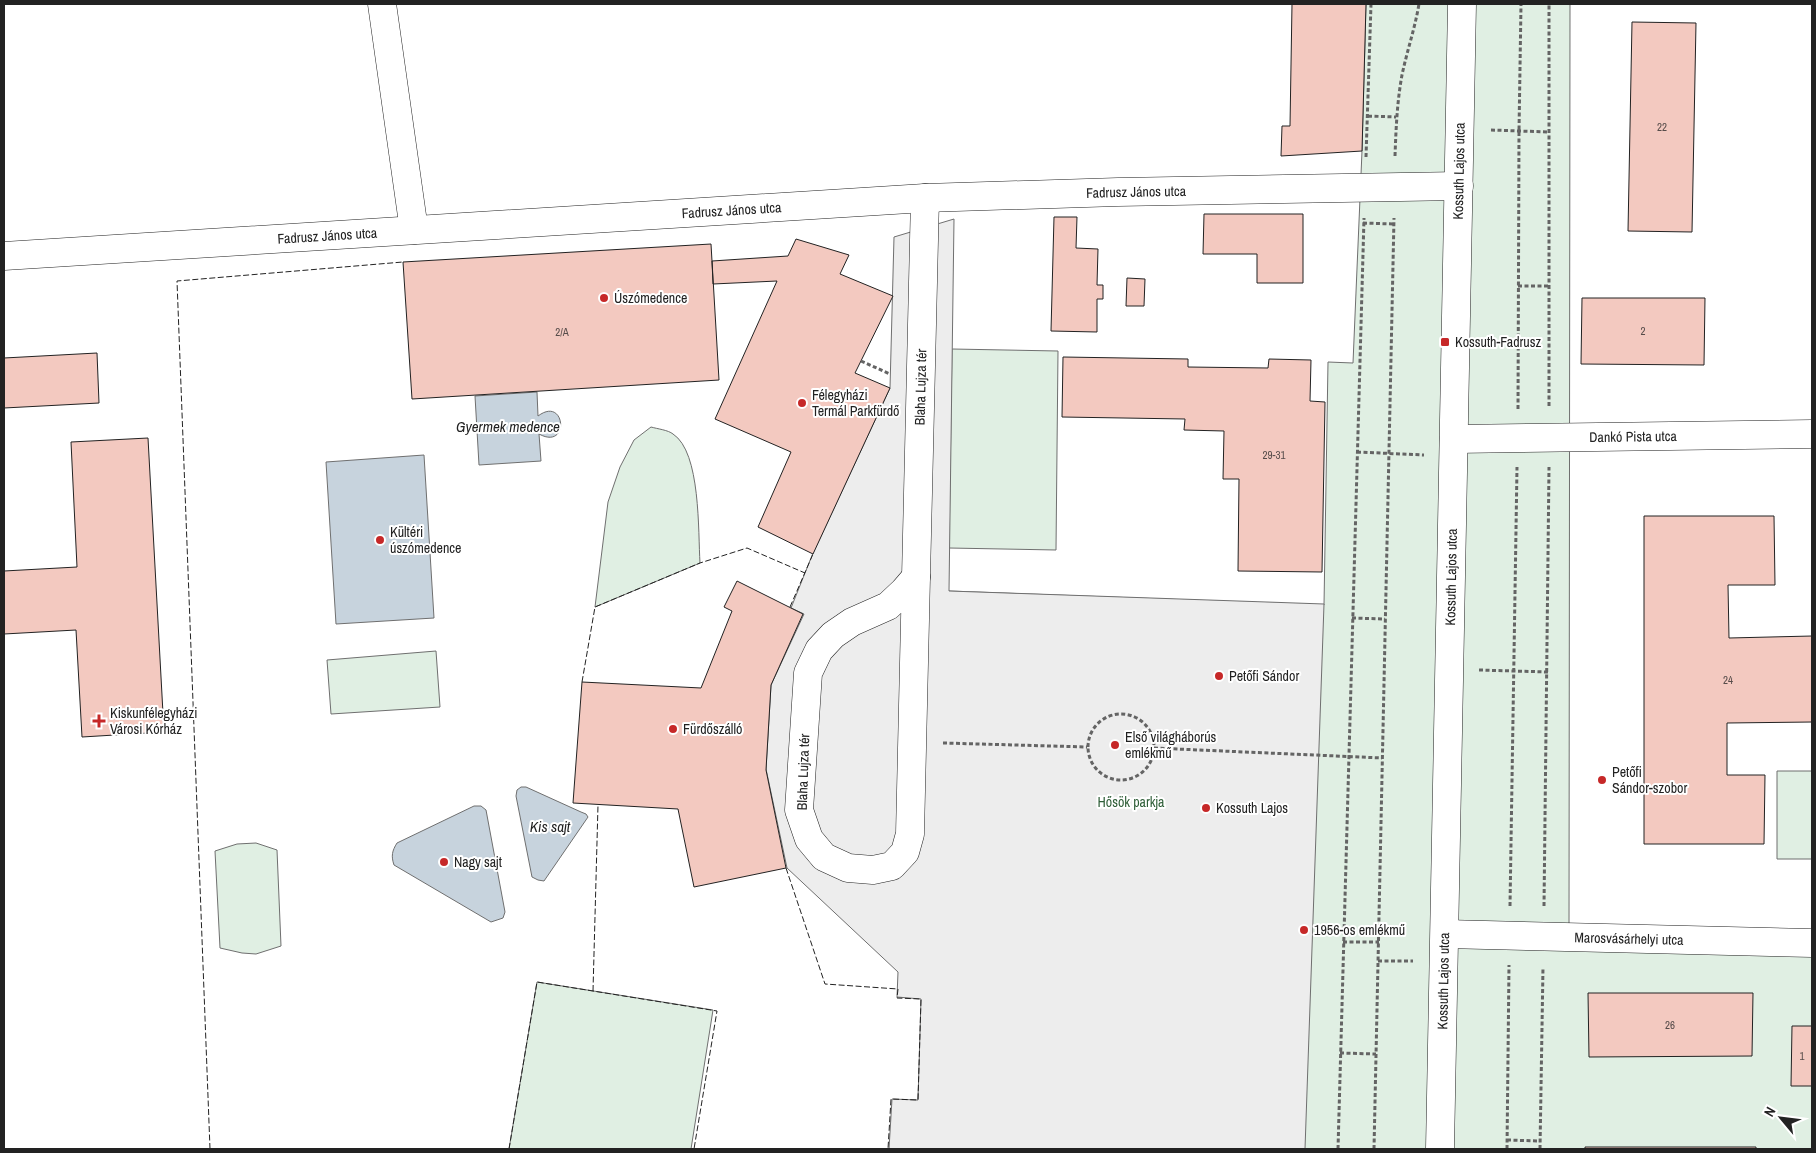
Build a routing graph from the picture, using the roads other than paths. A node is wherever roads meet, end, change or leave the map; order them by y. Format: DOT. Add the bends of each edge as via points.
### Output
graph roads {
  1 [pos="382,4"];
  2 [pos="1462,4"];
  3 [pos="1459,186"];
  4 [pos="925,198"];
  5 [pos="414,230"];
  6 [pos="4,256"];
  7 [pos="1812,434"];
  8 [pos="1454,439"];
  9 [pos="916,576"];
  10 [pos="1444,934"];
  11 [pos="1812,942"];
  12 [pos="1440,1149"];
  1 -- 5 [label="street"];
  2 -- 3 [label="street, Kossuth Lajos utca"];
  3 -- 4 [label="street, Fadrusz János utca"];
  3 -- 8 [label="street, Kossuth Lajos utca"];
  4 -- 5 [label="street, Fadrusz János utca"];
  4 -- 9 [label="street, Blaha Lujza tér"];
  5 -- 6 [label="street, Fadrusz János utca"];
  7 -- 8 [label="street, Dankó Pista utca"];
  8 -- 10 [label="street, Kossuth Lajos utca"];
  9 -- 9 [label="street, Blaha Lujza tér" via="910,834 904,852 892,866 873,870 848,868 824,857 809,839 799,810 808,673 819,650 833,634 888,606"];
  10 -- 11 [label="street, Marosvásárhelyi utca"];
  10 -- 12 [label="street, Kossuth Lajos utca"];
}
